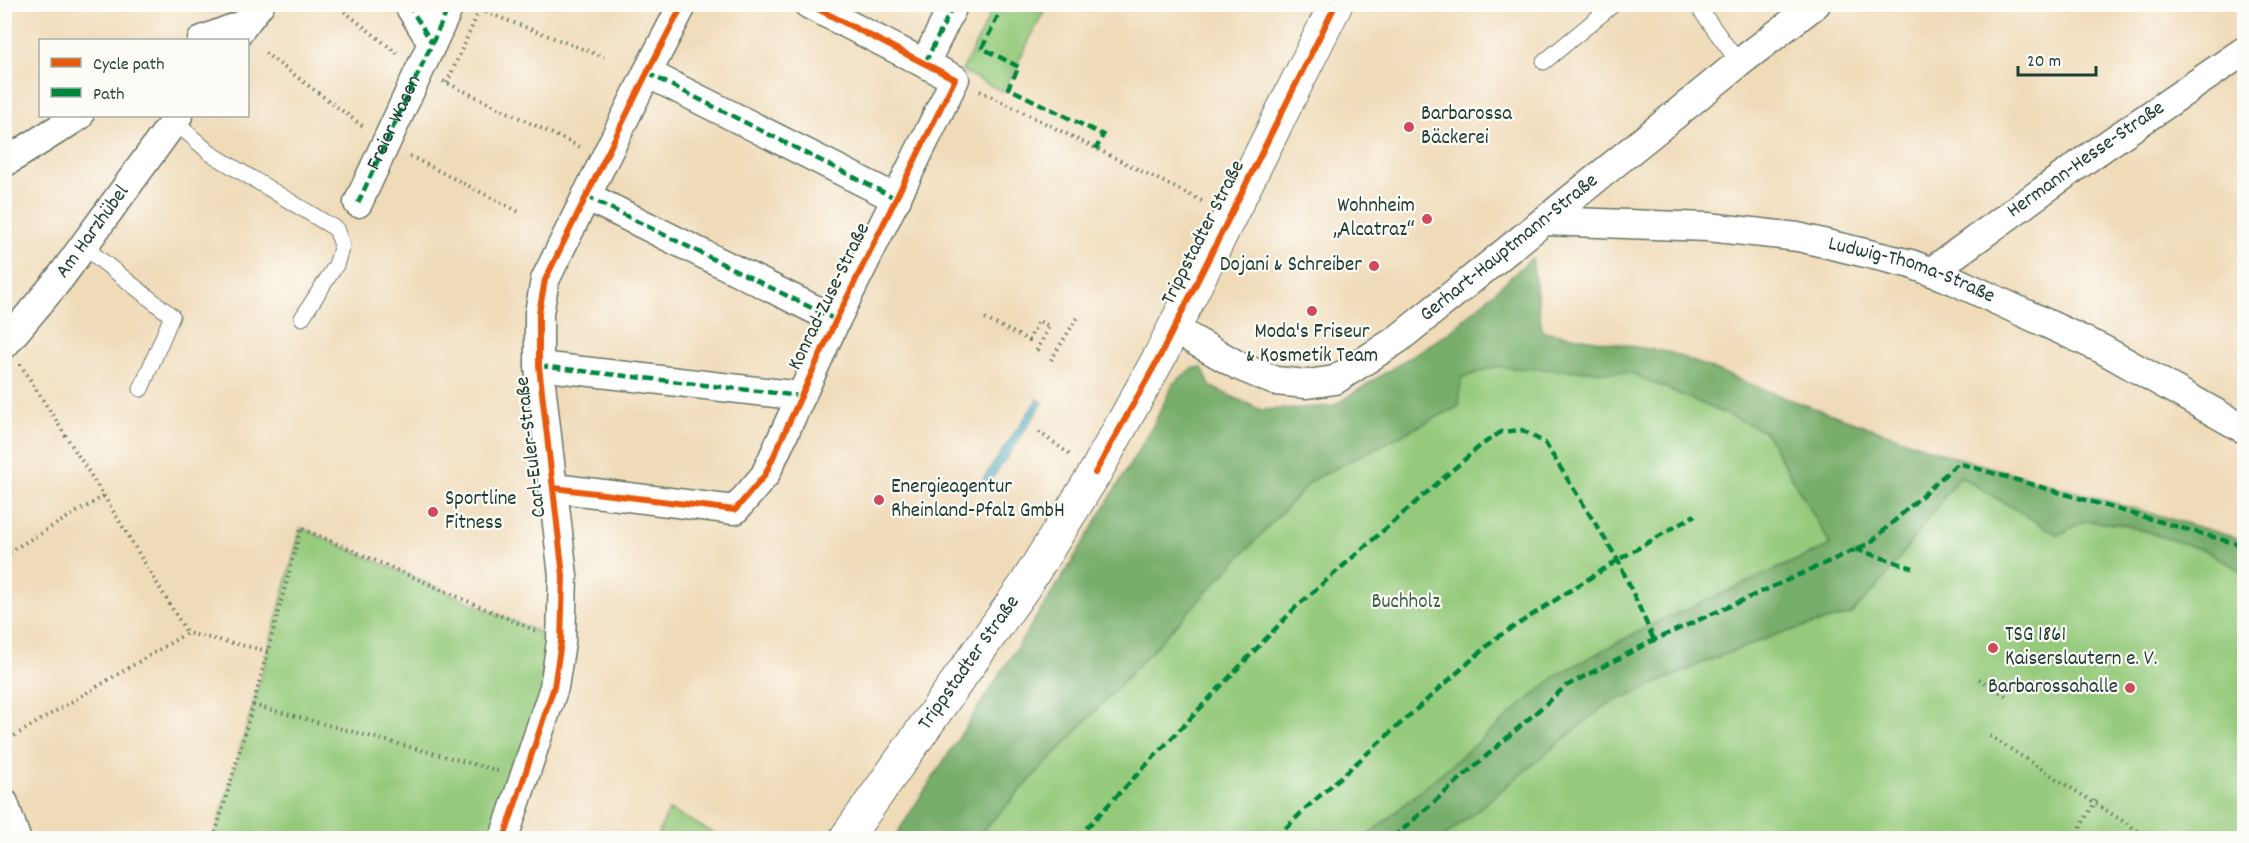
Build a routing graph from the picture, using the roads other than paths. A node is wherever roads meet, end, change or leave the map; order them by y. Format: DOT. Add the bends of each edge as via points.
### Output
graph roads {
  1 [pos="408,4"];
  2 [pos="683,4"];
  3 [pos="808,4"];
  4 [pos="954,4"];
  5 [pos="1336,4"];
  6 [pos="1614,4"];
  7 [pos="1696,4"];
  8 [pos="1816,4"];
  9 [pos="448,9"];
  10 [pos="246,23"];
  11 [pos="205,39"];
  12 [pos="432,42"];
  13 [pos="2244,51"];
  14 [pos="1544,62"];
  15 [pos="925,63"];
  16 [pos="1740,63"];
  17 [pos="647,74"];
  18 [pos="77,117"];
  19 [pos="176,118"];
  20 [pos="4,163"];
  21 [pos="586,196"];
  22 [pos="897,200"];
  23 [pos="358,203"];
  24 [pos="1545,220"];
  25 [pos="83,246"];
  26 [pos="1932,271"];
  27 [pos="302,318"];
  28 [pos="836,320"];
  29 [pos="1174,329"];
  30 [pos="5,344"];
  31 [pos="539,366"];
  32 [pos="141,389"];
  33 [pos="801,396"];
  34 [pos="2244,429"];
  35 [pos="554,488"];
  36 [pos="4,803"];
  37 [pos="16,838"];
  38 [pos="504,838"];
  39 [pos="846,838"];
  1 -- 12 [label="street"];
  2 -- 17 [label="street, Carl-Euler-Straße"];
  3 -- 15 [label="street"];
  4 -- 15 [label="street"];
  5 -- 29 [label="main road, Trippstadter Straße"];
  6 -- 14 [label="lane"];
  7 -- 16 [label="lane"];
  8 -- 16 [label="street, Gerhart-Hauptmann-Straße"];
  9 -- 12 [label="street, Freier Wasen"];
  10 -- 11 [label="street"];
  12 -- 23 [label="street, Freier Wasen"];
  13 -- 26 [label="street, Hermann-Hesse-Straße"];
  15 -- 22 [label="street, Konrad-Zuse-Straße" via="955,79"];
  16 -- 24 [label="street, Gerhart-Hauptmann-Straße"];
  17 -- 21 [label="street, Carl-Euler-Straße"];
  17 -- 22 [label="street"];
  18 -- 20 [label="street"];
  19 -- 25 [label="street, Am Harzhübel"];
  19 -- 27 [label="lane" via="210,153 336,229 342,245 336,265"];
  21 -- 28 [label="street, Konrad-Zuse-Straße"];
  21 -- 31 [label="street, Carl-Euler-Straße" via="545,280 539,313"];
  22 -- 28 [label="street, Konrad-Zuse-Straße"];
  24 -- 26 [label="street, Ludwig-Thoma-Straße" via="1707,226 1798,237"];
  24 -- 29 [label="street, Gerhart-Hauptmann-Straße" via="1398,339 1335,380 1307,384 1275,381 1239,366"];
  25 -- 30 [label="street, Am Harzhübel"];
  25 -- 32 [label="lane" via="172,315"];
  26 -- 34 [label="street, Ludwig-Thoma-Straße" via="2102,350"];
  28 -- 33 [label="street, Konrad-Zuse-Straße"];
  29 -- 39 [label="main road, Trippstadter Straße" via="1095,473 1026,584"];
  31 -- 33 [label="street, Konrad-Zuse-Straße"];
  31 -- 35 [label="street, Carl-Euler-Straße"];
  33 -- 35 [label="street, Konrad-Zuse-Straße" via="765,475 735,510"];
  35 -- 38 [label="street, Carl-Euler-Straße" via="563,576 561,642 554,687"];
  36 -- 37 [label="street"];
}
